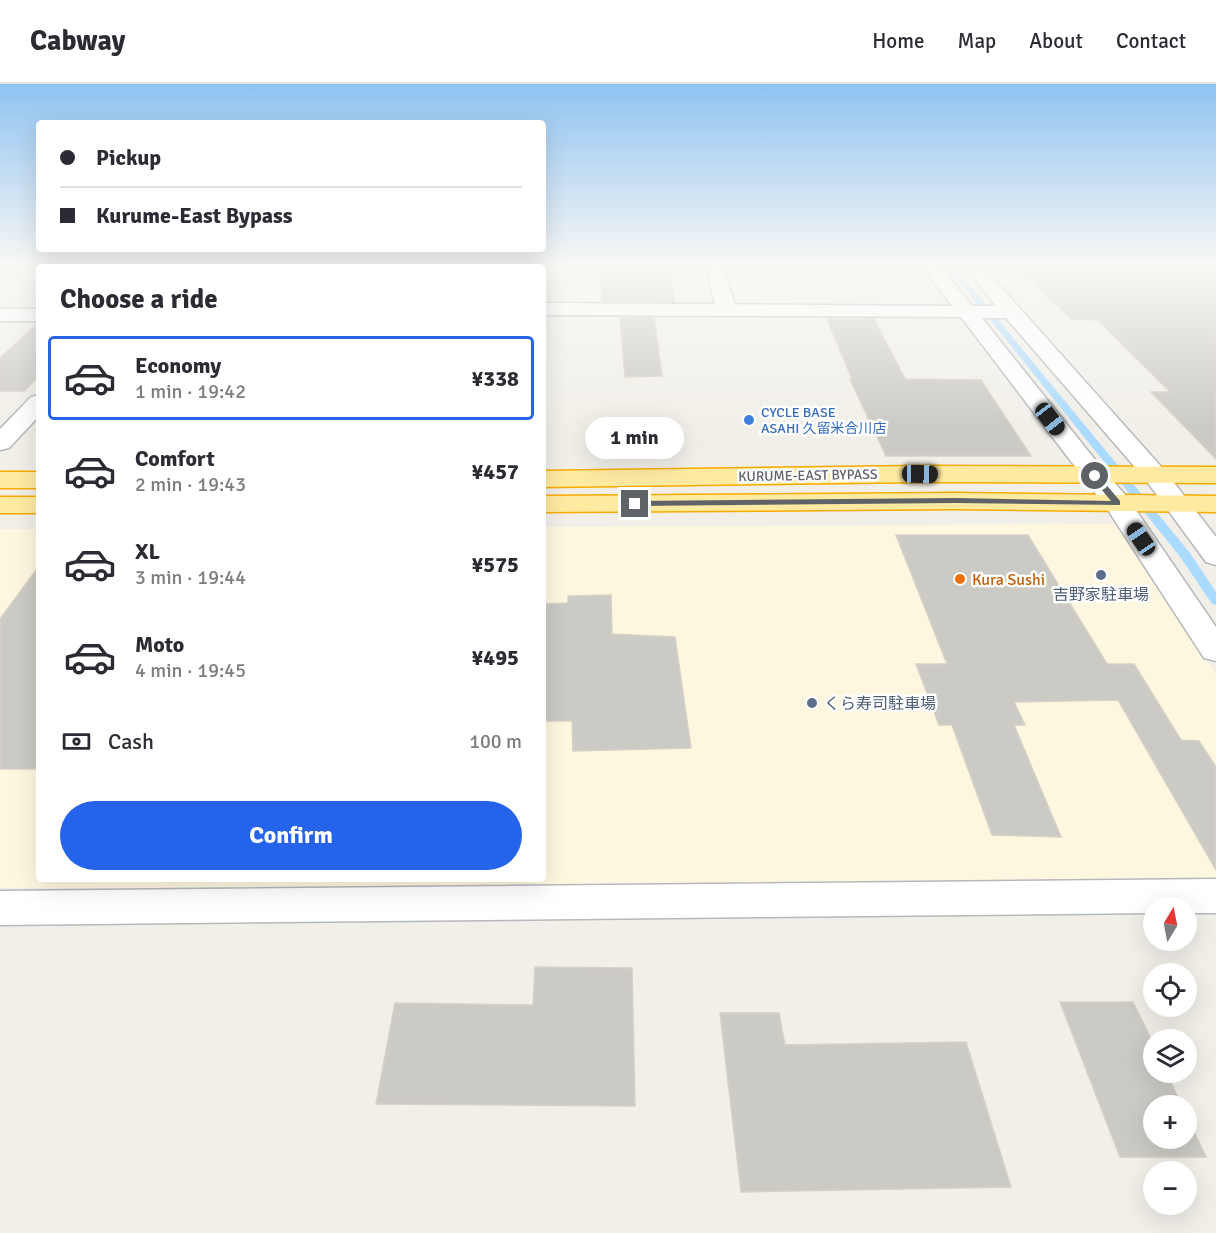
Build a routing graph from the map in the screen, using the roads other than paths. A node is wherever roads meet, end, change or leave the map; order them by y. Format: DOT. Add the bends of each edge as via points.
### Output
graph roads {
  1 [pos="973,320"];
  2 [pos="1017,320"];
  3 [pos="36,405"];
  4 [pos="0,443"];
  5 [pos="1216,475"];
  6 [pos="1098,476"];
  7 [pos="1149,476"];
  8 [pos="546,479"];
  9 [pos="0,480"];
  10 [pos="36,480"];
  11 [pos="1118,503"];
  12 [pos="546,504"];
  13 [pos="1173,504"];
  14 [pos="1216,504"];
  15 [pos="36,505"];
  16 [pos="0,506"];
  17 [pos="1216,556"];
  18 [pos="1216,651"];
  19 [pos="1216,896"];
  20 [pos="0,908"];
  1 -- 6 [label="street"];
  2 -- 7 [label="street"];
  3 -- 4 [label="street"];
  5 -- 7 [label="highway, KURUME-EAST BYPASS"];
  6 -- 7 [label="highway, KURUME-EAST BYPASS"];
  6 -- 8 [label="highway, KURUME-EAST BYPASS"];
  6 -- 11 [label="street"];
  7 -- 13 [label="street"];
  9 -- 10 [label="highway"];
  11 -- 12 [label="highway, KURUME-EAST BYPASS"];
  11 -- 13 [label="highway, KURUME-EAST BYPASS"];
  11 -- 18 [label="street"];
  13 -- 14 [label="highway, KURUME-EAST BYPASS"];
  13 -- 17 [label="street"];
  15 -- 16 [label="highway"];
  19 -- 20 [label="street"];
}
